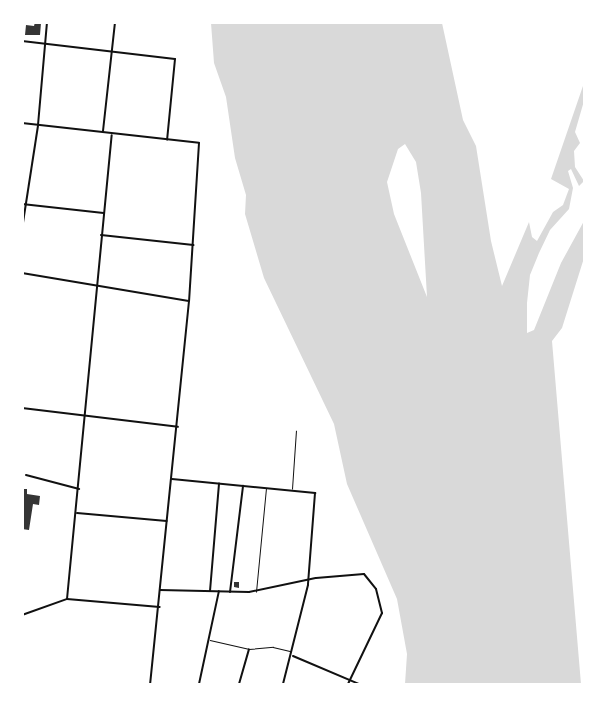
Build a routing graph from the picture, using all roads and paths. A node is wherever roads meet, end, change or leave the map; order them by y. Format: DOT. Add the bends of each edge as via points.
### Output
graph roads {
  1 [pos="47,22"];
  2 [pos="115,22"];
  3 [pos="22,41"];
  4 [pos="45,43"];
  5 [pos="112,51"];
  6 [pos="22,123"];
  7 [pos="38,126"];
  8 [pos="103,131"];
  9 [pos="112,135"];
  10 [pos="167,140"];
  11 [pos="22,204"];
  12 [pos="27,204"];
  13 [pos="104,213"];
  14 [pos="22,229"];
  15 [pos="101,235"];
  16 [pos="192,245"];
  17 [pos="22,273"];
  18 [pos="96,285"];
  19 [pos="189,301"];
  20 [pos="22,408"];
  21 [pos="85,416"];
  22 [pos="178,427"];
  23 [pos="296,431"];
  24 [pos="26,475"];
  25 [pos="172,479"];
  26 [pos="219,484"];
  27 [pos="243,486"];
  28 [pos="266,488"];
  29 [pos="79,489"];
  30 [pos="292,491"];
  31 [pos="77,513"];
  32 [pos="167,521"];
  33 [pos="308,581"];
  34 [pos="160,590"];
  35 [pos="210,591"];
  36 [pos="219,591"];
  37 [pos="230,592"];
  38 [pos="256,592"];
  39 [pos="67,599"];
  40 [pos="160,607"];
  41 [pos="22,615"];
  42 [pos="209,640"];
  43 [pos="249,649"];
  44 [pos="293,652"];
  45 [pos="293,656"];
  46 [pos="350,680"];
  47 [pos="114,683"];
  48 [pos="122,684"];
  49 [pos="150,684"];
  50 [pos="199,684"];
  51 [pos="239,684"];
  52 [pos="283,684"];
  53 [pos="348,684"];
  54 [pos="359,684"];
  1 -- 4 [label="street"];
  2 -- 5 [label="street"];
  3 -- 4 [label="street"];
  4 -- 5 [label="street"];
  4 -- 7 [label="street"];
  5 -- 8 [label="street"];
  5 -- 10 [label="street" via="175,59"];
  6 -- 7 [label="street"];
  7 -- 8 [label="street"];
  7 -- 12 [label="street"];
  8 -- 9 [label="street"];
  9 -- 10 [label="street"];
  9 -- 13 [label="street"];
  10 -- 16 [label="street" via="199,143"];
  11 -- 12 [label="street"];
  12 -- 13 [label="street"];
  12 -- 14 [label="street"];
  13 -- 15 [label="street"];
  15 -- 16 [label="street"];
  15 -- 18 [label="street"];
  16 -- 19 [label="street"];
  17 -- 18 [label="street"];
  18 -- 19 [label="street"];
  18 -- 21 [label="street"];
  19 -- 22 [label="street"];
  20 -- 21 [label="street"];
  21 -- 22 [label="street"];
  21 -- 29 [label="street"];
  22 -- 25 [label="street"];
  23 -- 30 [label="lane"];
  24 -- 29 [label="street"];
  25 -- 26 [label="street"];
  25 -- 32 [label="street"];
  26 -- 27 [label="street"];
  26 -- 35 [label="street"];
  27 -- 28 [label="street"];
  27 -- 37 [label="street"];
  28 -- 30 [label="street"];
  28 -- 38 [label="lane"];
  29 -- 31 [label="street"];
  30 -- 33 [label="street" via="315,493"];
  31 -- 32 [label="street"];
  31 -- 39 [label="street"];
  32 -- 34 [label="street"];
  33 -- 38 [label="street"];
  33 -- 44 [label="street"];
  33 -- 46 [label="street" via="362,574 376,589 382,614"];
  34 -- 35 [label="street"];
  34 -- 40 [label="street"];
  35 -- 36 [label="street"];
  36 -- 37 [label="street"];
  36 -- 42 [label="street"];
  37 -- 38 [label="street"];
  39 -- 40 [label="street"];
  39 -- 41 [label="street" via="62,604"];
  40 -- 49 [label="street"];
  42 -- 43 [label="lane"];
  42 -- 50 [label="street"];
  43 -- 44 [label="lane" via="273,647"];
  43 -- 51 [label="street"];
  44 -- 45 [label="street"];
  45 -- 46 [label="street"];
  45 -- 52 [label="street"];
  46 -- 53 [label="street"];
  46 -- 54 [label="street"];
  47 -- 48 [label="lane"];
}
